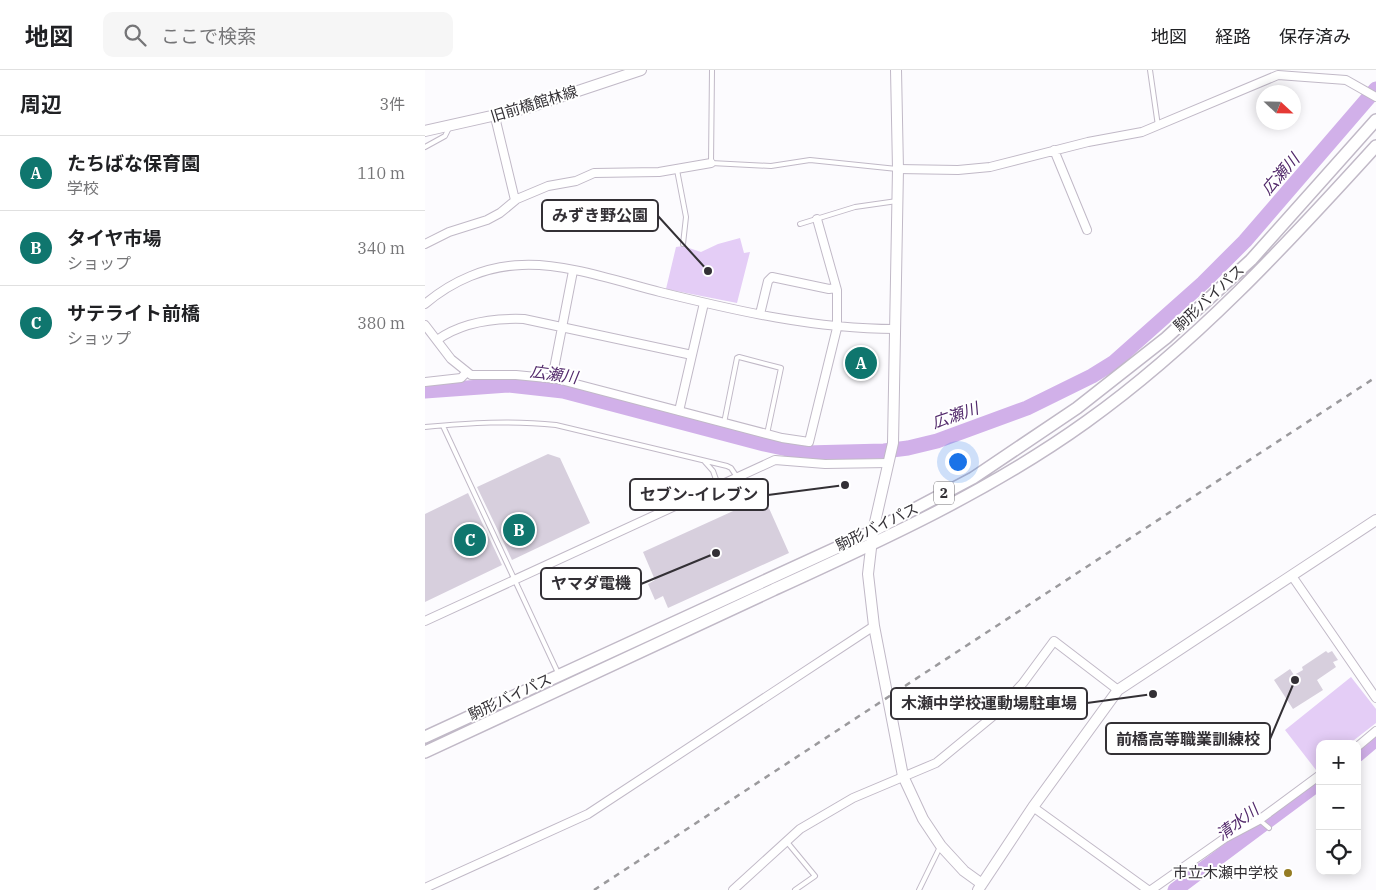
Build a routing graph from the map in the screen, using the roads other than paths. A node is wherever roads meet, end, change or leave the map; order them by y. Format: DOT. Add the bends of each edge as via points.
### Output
graph roads {
  1 [pos="641,70"];
  2 [pos="712,70"];
  3 [pos="896,70"];
  4 [pos="1149,70"];
  5 [pos="1277,72"];
  6 [pos="1376,97"];
  7 [pos="495,117"];
  8 [pos="1376,120"];
  9 [pos="449,126"];
  10 [pos="1158,126"];
  11 [pos="425,131"];
  12 [pos="1376,146"];
  13 [pos="425,147"];
  14 [pos="1054,150"];
  15 [pos="711,163"];
  16 [pos="897,169"];
  17 [pos="677,170"];
  18 [pos="515,200"];
  19 [pos="897,201"];
  20 [pos="817,219"];
  21 [pos="801,224"];
  22 [pos="1087,230"];
  23 [pos="425,244"];
  24 [pos="683,244"];
  25 [pos="573,271"];
  26 [pos="836,288"];
  27 [pos="704,303"];
  28 [pos="425,304"];
  29 [pos="760,314"];
  30 [pos="425,325"];
  31 [pos="561,326"];
  32 [pos="837,328"];
  33 [pos="895,329"];
  34 [pos="437,340"];
  35 [pos="692,355"];
  36 [pos="466,373"];
  37 [pos="551,379"];
  38 [pos="425,382"];
  39 [pos="679,411"];
  40 [pos="724,423"];
  41 [pos="443,426"];
  42 [pos="425,427"];
  43 [pos="767,434"];
  44 [pos="890,460"];
  45 [pos="705,462"];
  46 [pos="737,477"];
  47 [pos="718,485"];
  48 [pos="1376,520"];
  49 [pos="873,531"];
  50 [pos="872,544"];
  51 [pos="1292,576"];
  52 [pos="515,579"];
  53 [pos="425,620"];
  54 [pos="874,626"];
  55 [pos="577,673"];
  56 [pos="559,675"];
  57 [pos="536,686"];
  58 [pos="1118,690"];
  59 [pos="1376,698"];
  60 [pos="1376,731"];
  61 [pos="425,737"];
  62 [pos="1361,744"];
  63 [pos="425,752"];
  64 [pos="903,776"];
  65 [pos="1316,778"];
  66 [pos="1033,808"];
  67 [pos="1259,819"];
  68 [pos="1269,828"];
  69 [pos="786,841"];
  70 [pos="941,846"];
  71 [pos="980,887"];
  72 [pos="425,888"];
  73 [pos="733,890"];
  74 [pos="795,890"];
  75 [pos="919,890"];
  76 [pos="1149,890"];
  1 -- 7 [label="street, 旧前橋館林線"];
  2 -- 15 [label="lane"];
  3 -- 16 [label="street"];
  4 -- 10 [label="lane"];
  5 -- 6 [label="street" via="1346,80"];
  5 -- 10 [label="street"];
  7 -- 9 [label="street, 旧前橋館林線"];
  7 -- 18 [label="street"];
  8 -- 49 [label="main road, 駒形バイパス / 2" via="1251,260 1166,338 1077,408 973,478"];
  9 -- 11 [label="street, 旧前橋館林線"];
  9 -- 13 [label="lane" via="445,136"];
  10 -- 14 [label="street" via="1136,134"];
  12 -- 50 [label="main road, 駒形バイパス / 2" via="1178,349 1087,422 976,490"];
  14 -- 16 [label="street" via="990,167"];
  14 -- 22 [label="street"];
  15 -- 16 [label="lane" via="771,166 810,160"];
  15 -- 17 [label="street"];
  16 -- 19 [label="street"];
  17 -- 18 [label="street" via="600,171 576,181 548,186"];
  17 -- 24 [label="lane" via="685,218"];
  18 -- 23 [label="street" via="487,220 449,232"];
  19 -- 20 [label="lane" via="855,207"];
  19 -- 33 [label="street"];
  20 -- 21 [label="lane"];
  20 -- 26 [label="street"];
  25 -- 27 [label="street"];
  25 -- 28 [label="street" via="542,266 504,267 458,281"];
  25 -- 31 [label="street"];
  26 -- 29 [label="street" via="772,277 768,280"];
  26 -- 32 [label="street"];
  27 -- 29 [label="street"];
  27 -- 35 [label="street"];
  29 -- 32 [label="street"];
  30 -- 34 [label="street"];
  31 -- 34 [label="street" via="524,319 500,319 469,325"];
  31 -- 35 [label="street"];
  31 -- 37 [label="street"];
  32 -- 33 [label="street"];
  32 -- 43 [label="street" via="811,439 806,443"];
  33 -- 44 [label="street"];
  34 -- 36 [label="street"];
  35 -- 39 [label="street"];
  36 -- 37 [label="street"];
  36 -- 38 [label="street" via="461,378"];
  37 -- 39 [label="street"];
  39 -- 40 [label="street"];
  40 -- 43 [label="street"];
  40 -- 43 [label="lane" via="737,358 770,365 781,368"];
  41 -- 42 [label="lane"];
  41 -- 45 [label="lane" via="486,422 548,424 621,439"];
  41 -- 52 [label="lane"];
  44 -- 46 [label="street" via="814,464 775,460"];
  44 -- 49 [label="street"];
  45 -- 46 [label="lane" via="731,468"];
  45 -- 47 [label="lane" via="713,471"];
  46 -- 47 [label="street"];
  47 -- 52 [label="street"];
  48 -- 51 [label="street"];
  49 -- 50 [label="street"];
  49 -- 56 [label="main road, 駒形バイパス / 2"];
  50 -- 54 [label="street" via="868,574"];
  50 -- 63 [label="main road, 駒形バイパス / 2"];
  51 -- 58 [label="street"];
  51 -- 59 [label="street"];
  52 -- 53 [label="street"];
  52 -- 56 [label="lane"];
  54 -- 64 [label="street"];
  54 -- 72 [label="street" via="588,814"];
  55 -- 57 [label="main road" via="557,682"];
  56 -- 57 [label="main road, 駒形バイパス / 2"];
  57 -- 61 [label="main road, 駒形バイパス / 2"];
  58 -- 64 [label="street" via="1053,641 993,717 935,763"];
  58 -- 66 [label="street"];
  60 -- 62 [label="street"];
  64 -- 69 [label="street" via="853,798 800,829"];
  64 -- 70 [label="street" via="923,819"];
  65 -- 67 [label="street"];
  66 -- 71 [label="street"];
  66 -- 76 [label="street"];
  67 -- 68 [label="lane"];
  67 -- 76 [label="street"];
  69 -- 73 [label="street"];
  69 -- 74 [label="lane" via="815,876"];
  70 -- 71 [label="street"];
  70 -- 75 [label="lane"];
}
